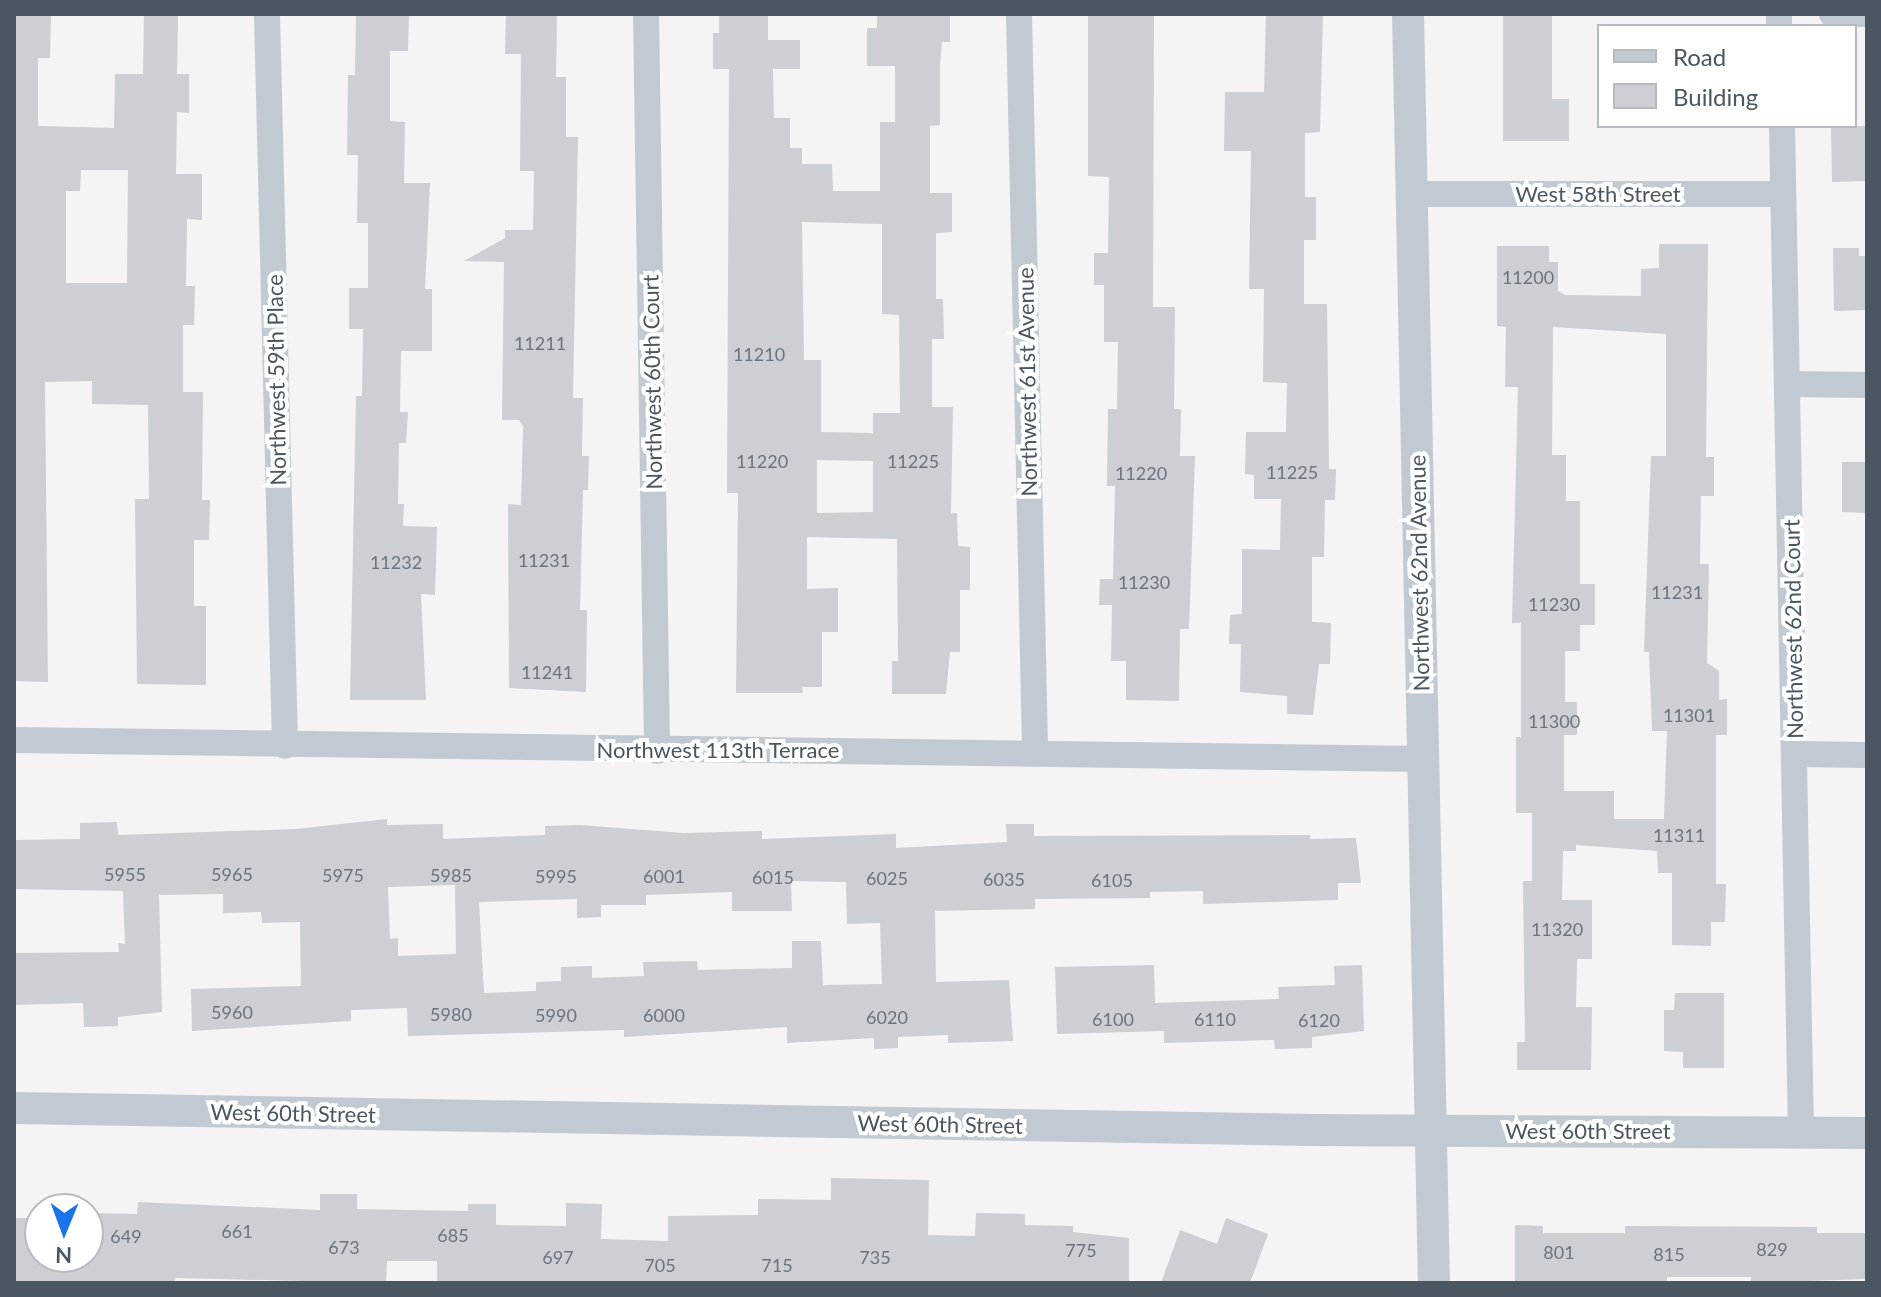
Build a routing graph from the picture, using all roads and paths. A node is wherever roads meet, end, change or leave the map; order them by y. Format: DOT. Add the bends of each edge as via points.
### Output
graph roads {
  1 [pos="267,14"];
  2 [pos="646,14"];
  3 [pos="1019,14"];
  4 [pos="1408,14"];
  5 [pos="1832,14"];
  6 [pos="1867,14"];
  7 [pos="1782,128"];
  8 [pos="1413,194"];
  9 [pos="1783,194"];
  10 [pos="1788,384"];
  11 [pos="1867,385"];
  12 [pos="14,740"];
  13 [pos="285,746"];
  14 [pos="1035,750"];
  15 [pos="657,751"];
  16 [pos="1796,754"];
  17 [pos="1867,755"];
  18 [pos="1422,759"];
  19 [pos="14,1108"];
  20 [pos="1801,1131"];
  21 [pos="1430,1132"];
  22 [pos="1867,1133"];
  23 [pos="1434,1283"];
  1 -- 13 [label="street, Northwest 59th Place"];
  2 -- 15 [label="street, Northwest 60th Court"];
  3 -- 14 [label="street, Northwest 61st Avenue"];
  4 -- 8 [label="street, Northwest 62nd Avenue"];
  5 -- 6 [label="street"];
  7 -- 9 [label="street, Northwest 62nd Court"];
  8 -- 9 [label="street, West 58th Street"];
  8 -- 18 [label="street, Northwest 62nd Avenue"];
  9 -- 10 [label="street, Northwest 62nd Court"];
  10 -- 11 [label="street"];
  10 -- 16 [label="street, Northwest 62nd Court"];
  12 -- 13 [label="street, Northwest 113th Terrace"];
  13 -- 15 [label="street, Northwest 113th Terrace"];
  14 -- 15 [label="street, Northwest 113th Terrace"];
  14 -- 18 [label="street, Northwest 113th Terrace"];
  16 -- 17 [label="street"];
  16 -- 20 [label="street, Northwest 62nd Court"];
  18 -- 21 [label="street, Northwest 62nd Avenue"];
  19 -- 21 [label="street, West 60th Street"];
  20 -- 21 [label="street, West 60th Street"];
  20 -- 22 [label="street, West 60th Street"];
  21 -- 23 [label="street, Northwest 62nd Avenue"];
}
